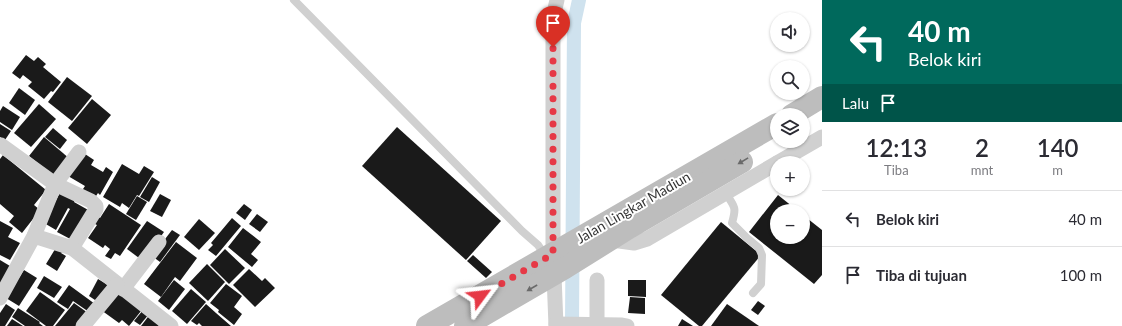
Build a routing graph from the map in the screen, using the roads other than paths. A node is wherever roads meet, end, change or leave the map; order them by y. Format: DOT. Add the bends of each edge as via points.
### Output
graph roads {
  1 [pos="294,0"];
  2 [pos="558,0"];
  3 [pos="822,90"];
  4 [pos="822,97"];
  5 [pos="790,108"];
  6 [pos="804,108"];
  7 [pos="822,114"];
  8 [pos="770,120"];
  9 [pos="810,121"];
  10 [pos="770,128"];
  11 [pos="822,137"];
  12 [pos="1,145"];
  13 [pos="770,145"];
  14 [pos="79,152"];
  15 [pos="789,156"];
  16 [pos="770,167"];
  17 [pos="55,184"];
  18 [pos="726,193"];
  19 [pos="609,231"];
  20 [pos="34,236"];
  21 [pos="160,242"];
  22 [pos="72,248"];
  23 [pos="556,261"];
  24 [pos="597,280"];
  25 [pos="120,287"];
  26 [pos="753,294"];
  27 [pos="0,298"];
  28 [pos="559,325"];
  29 [pos="597,325"];
  30 [pos="83,326"];
  31 [pos="171,326"];
  32 [pos="427,326"];
  33 [pos="465,326"];
  34 [pos="627,326"];
  1 -- 23 [label="lane" via="522,231"];
  2 -- 23 [label="street" via="553,17"];
  3 -- 5 [label="street"];
  4 -- 6 [label="main road"];
  7 -- 9 [label="main road"];
  8 -- 19 [label="street" via="630,200 620,208"];
  10 -- 19 [label="main road, Jalan Lingkar Madiun"];
  11 -- 15 [label="street"];
  12 -- 17 [label="street"];
  13 -- 19 [label="main road, Jalan Lingkar Madiun, one-way"];
  14 -- 17 [label="street"];
  16 -- 18 [label="street"];
  17 -- 20 [label="street"];
  17 -- 22 [label="street" via="92,201 96,206"];
  18 -- 19 [label="street" via="641,241 634,243"];
  18 -- 26 [label="lane" via="735,206 732,223 759,248 762,255 761,284"];
  19 -- 23 [label="main road, Jalan Lingkar Madiun"];
  20 -- 22 [label="street"];
  20 -- 27 [label="street"];
  21 -- 25 [label="street"];
  22 -- 25 [label="street"];
  23 -- 28 [label="street"];
  23 -- 32 [label="main road, Jalan Lingkar Madiun"];
  23 -- 33 [label="main road, Jalan Lingkar Madiun, one-way"];
  24 -- 29 [label="street"];
  25 -- 30 [label="street"];
  25 -- 31 [label="street"];
  28 -- 29 [label="street"];
  29 -- 34 [label="street"];
}
